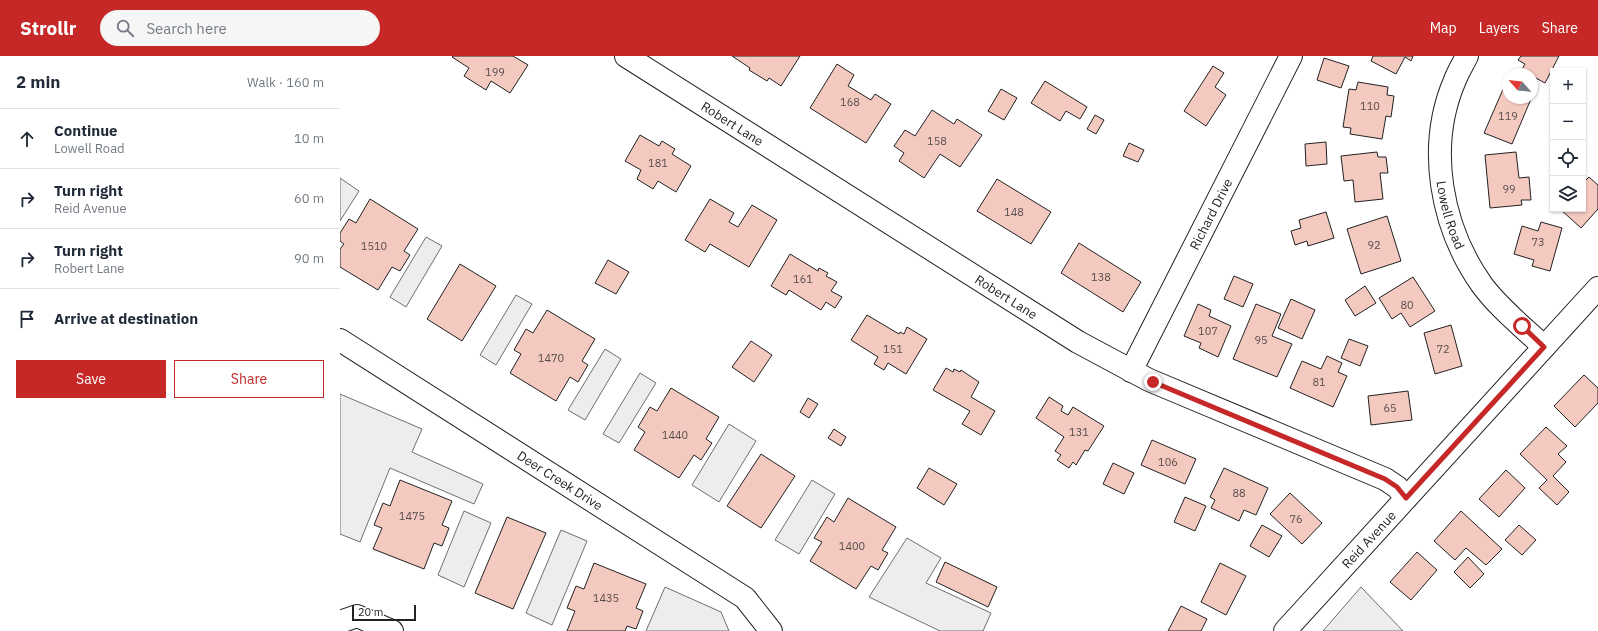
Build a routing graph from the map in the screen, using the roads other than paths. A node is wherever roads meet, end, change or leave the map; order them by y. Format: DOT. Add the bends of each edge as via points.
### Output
graph roads {
  1 [pos="626,56"];
  2 [pos="1290,56"];
  3 [pos="1467,56"];
  4 [pos="1598,288"];
  5 [pos="340,340"];
  6 [pos="1544,347"];
  7 [pos="1140,376"];
  8 [pos="1406,498"];
  9 [pos="340,622"];
  10 [pos="392,631"];
  11 [pos="771,631"];
  12 [pos="1285,631"];
  1 -- 7 [label="street, Robert Lane" via="1078,342"];
  2 -- 7 [label="street, Richard Drive"];
  3 -- 6 [label="street, Lowell Road" via="1454,81 1441,136 1440,172 1447,210 1456,239 1482,285 1497,303"];
  4 -- 6 [label="street, Reid Avenue"];
  5 -- 11 [label="street, Deer Creek Drive" via="745,598"];
  6 -- 8 [label="street, Reid Avenue"];
  7 -- 8 [label="street, Robert Lane" via="1385,479 1397,487"];
  8 -- 12 [label="street, Reid Avenue"];
  9 -- 10 [label="street" via="357,616"];
}
